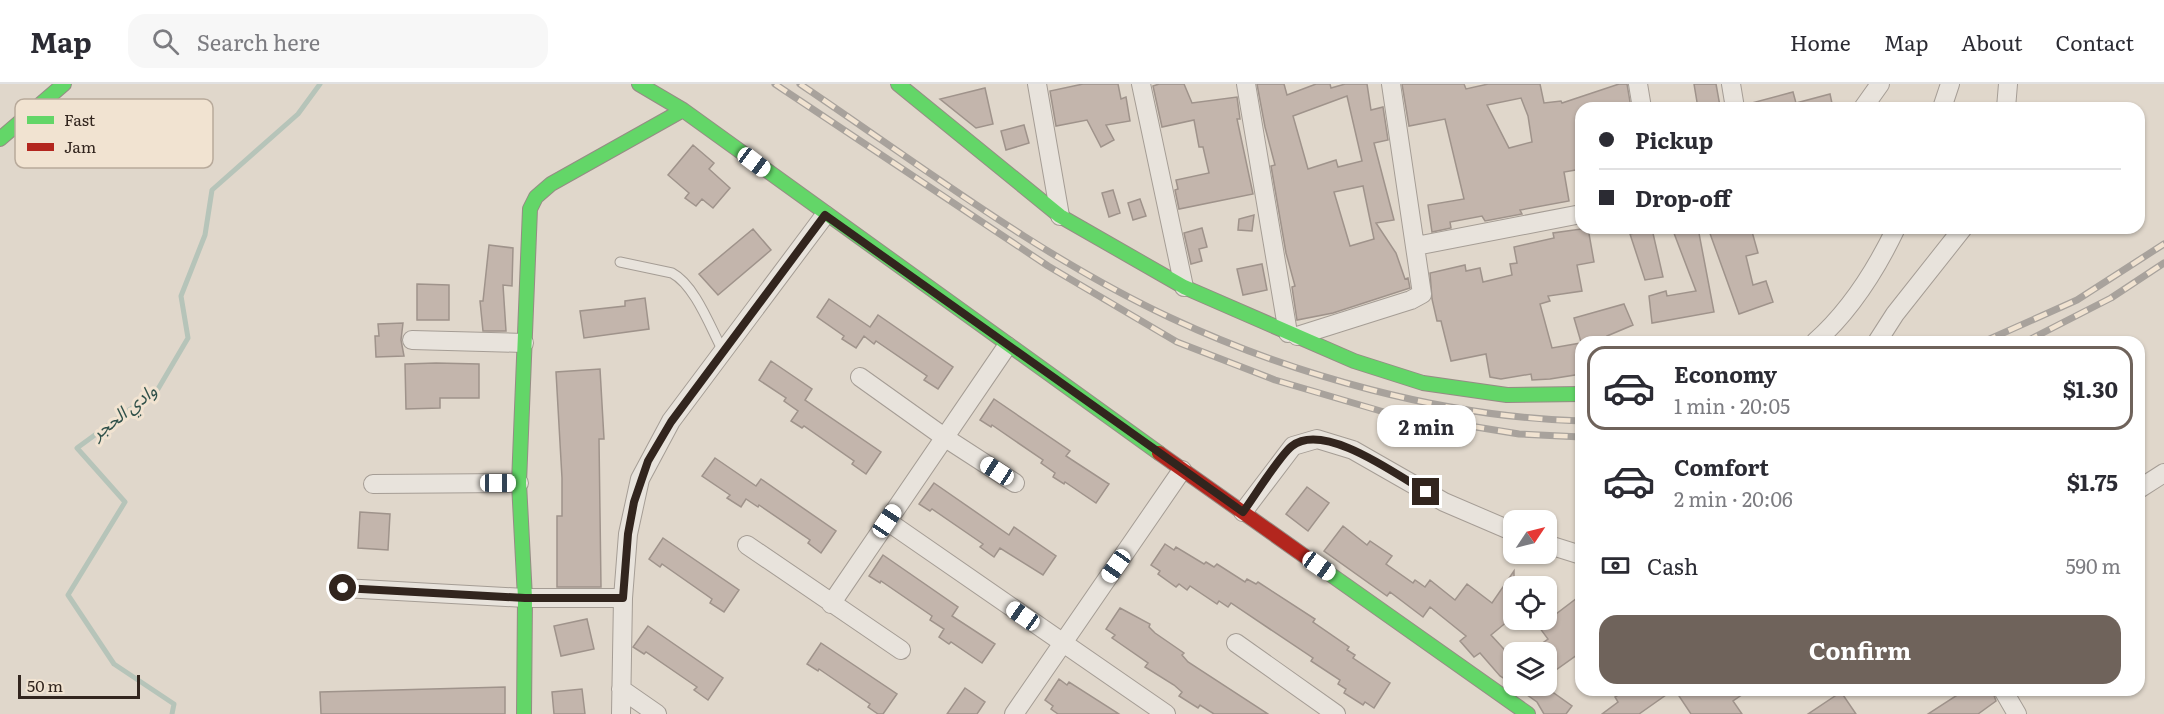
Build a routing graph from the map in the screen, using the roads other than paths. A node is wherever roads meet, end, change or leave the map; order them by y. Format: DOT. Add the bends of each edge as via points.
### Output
graph roads {
  1 [pos="64,84"];
  2 [pos="639,84"];
  3 [pos="898,84"];
  4 [pos="1037,84"];
  5 [pos="1141,84"];
  6 [pos="1246,84"];
  7 [pos="1391,84"];
  8 [pos="1638,84"];
  9 [pos="1731,84"];
  10 [pos="1880,84"];
  11 [pos="1950,84"];
  12 [pos="2008,84"];
  13 [pos="47,99"];
  14 [pos="1641,102"];
  15 [pos="1735,102"];
  16 [pos="1867,102"];
  17 [pos="1944,102"];
  18 [pos="2006,102"];
  19 [pos="683,110"];
  20 [pos="15,126"];
  21 [pos="0,139"];
  22 [pos="825,215"];
  23 [pos="1575,215"];
  24 [pos="1060,216"];
  25 [pos="1893,234"];
  26 [pos="1959,234"];
  27 [pos="1416,246"];
  28 [pos="620,262"];
  29 [pos="1184,287"];
  30 [pos="1293,335"];
  31 [pos="1820,336"];
  32 [pos="1881,336"];
  33 [pos="412,340"];
  34 [pos="524,343"];
  35 [pos="1007,346"];
  36 [pos="723,351"];
  37 [pos="860,377"];
  38 [pos="1575,394"];
  39 [pos="944,437"];
  40 [pos="1182,470"];
  41 [pos="2164,473"];
  42 [pos="519,483"];
  43 [pos="1015,483"];
  44 [pos="373,484"];
  45 [pos="2145,486"];
  46 [pos="1243,512"];
  47 [pos="887,521"];
  48 [pos="1503,527"];
  49 [pos="747,545"];
  50 [pos="1557,547"];
  51 [pos="1575,553"];
  52 [pos="343,588"];
  53 [pos="525,598"];
  54 [pos="623,598"];
  55 [pos="831,604"];
  56 [pos="1062,643"];
  57 [pos="1236,643"];
  58 [pos="901,650"];
  59 [pos="621,689"];
  60 [pos="2007,696"];
  61 [pos="524,714"];
  62 [pos="621,714"];
  63 [pos="657,714"];
  64 [pos="1014,714"];
  65 [pos="1166,714"];
  66 [pos="1336,714"];
  67 [pos="1528,714"];
  68 [pos="2018,714"];
  1 -- 13 [label="street"];
  2 -- 19 [label="street"];
  3 -- 24 [label="street"];
  4 -- 24 [label="street"];
  5 -- 29 [label="street"];
  6 -- 30 [label="street"];
  7 -- 27 [label="street"];
  8 -- 14 [label="street"];
  9 -- 15 [label="street"];
  10 -- 16 [label="street"];
  11 -- 17 [label="street"];
  12 -- 18 [label="street"];
  19 -- 22 [label="street"];
  19 -- 34 [label="street" via="565,176 536,197 529,217"];
  20 -- 21 [label="street"];
  22 -- 35 [label="street"];
  22 -- 36 [label="street"];
  23 -- 27 [label="street"];
  24 -- 29 [label="street"];
  25 -- 31 [label="street" via="1858,295"];
  26 -- 32 [label="street"];
  27 -- 30 [label="street" via="1420,296"];
  28 -- 36 [label="lane" via="679,277 688,286"];
  29 -- 30 [label="street"];
  30 -- 38 [label="street" via="1354,361 1424,383 1507,395"];
  33 -- 34 [label="street"];
  34 -- 42 [label="street"];
  35 -- 39 [label="street"];
  35 -- 40 [label="street"];
  36 -- 54 [label="street" via="659,440 640,479 628,534"];
  37 -- 39 [label="street"];
  39 -- 43 [label="street"];
  39 -- 47 [label="street"];
  40 -- 46 [label="street"];
  40 -- 56 [label="street"];
  41 -- 45 [label="street"];
  42 -- 44 [label="street"];
  42 -- 53 [label="street"];
  46 -- 48 [label="street" via="1293,446 1317,439 1353,450 1444,502"];
  46 -- 67 [label="street"];
  47 -- 55 [label="street"];
  47 -- 56 [label="street"];
  49 -- 55 [label="street"];
  50 -- 51 [label="street"];
  52 -- 53 [label="street"];
  53 -- 54 [label="street"];
  53 -- 61 [label="street"];
  54 -- 59 [label="street"];
  55 -- 58 [label="street"];
  56 -- 64 [label="street"];
  56 -- 65 [label="street"];
  57 -- 66 [label="street"];
  59 -- 62 [label="street"];
  59 -- 63 [label="street"];
  60 -- 68 [label="street"];
}
